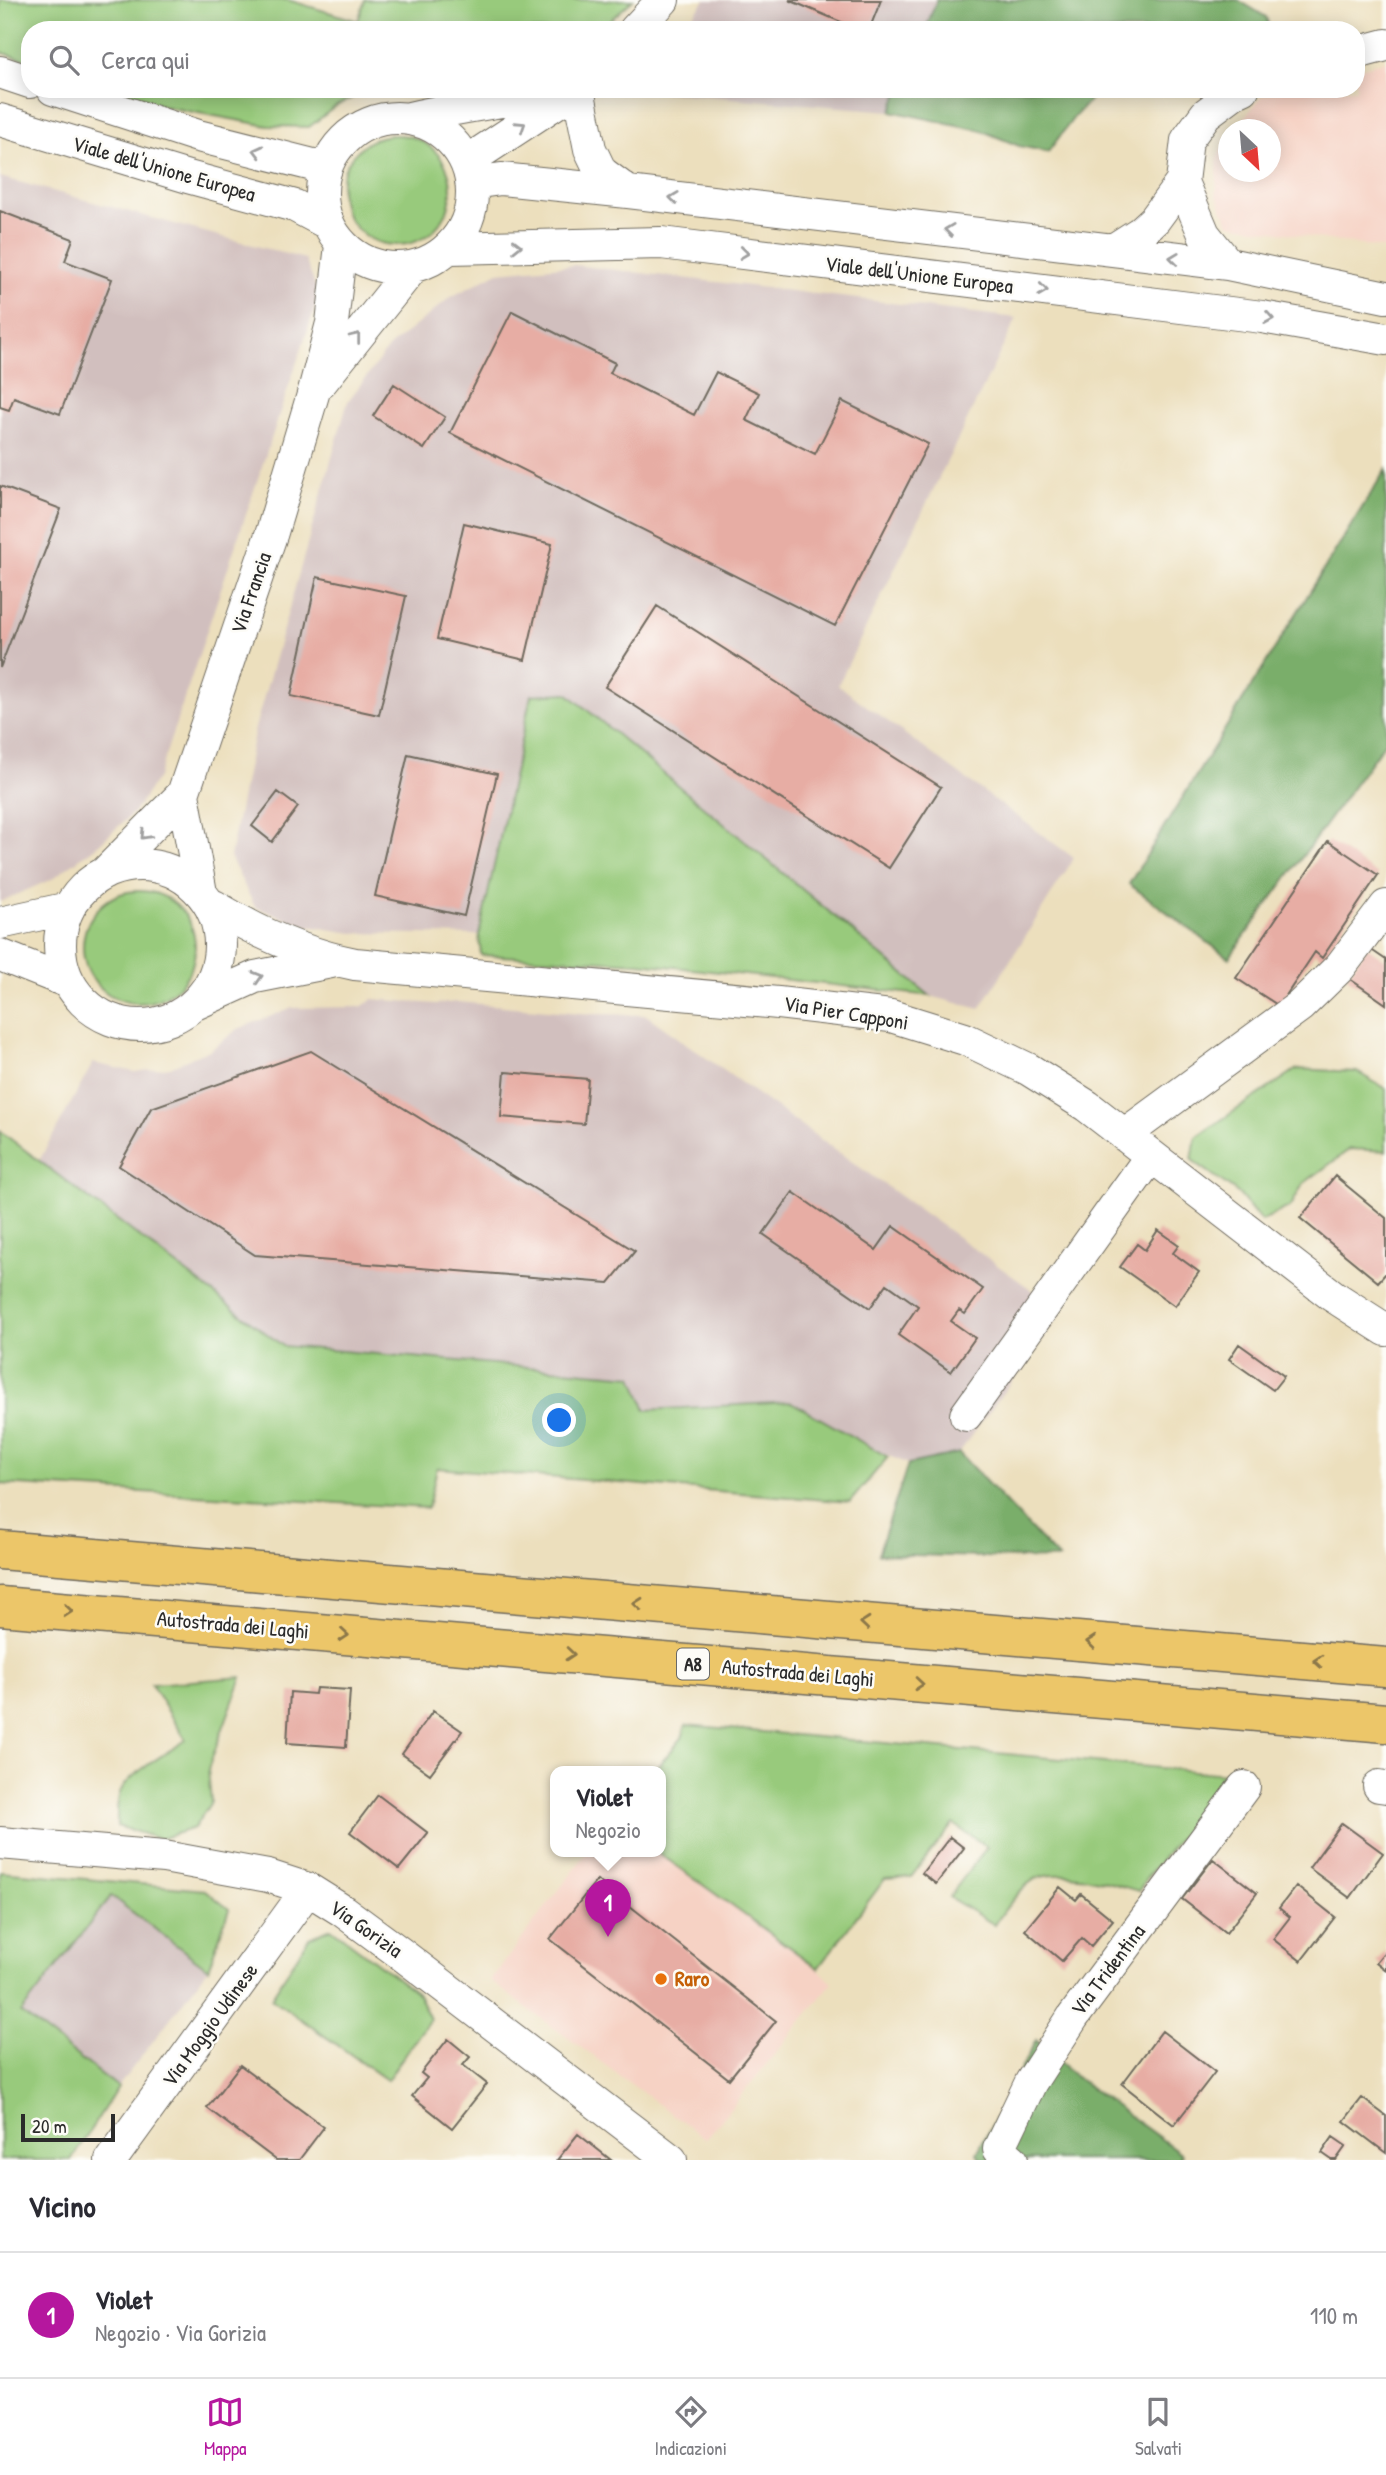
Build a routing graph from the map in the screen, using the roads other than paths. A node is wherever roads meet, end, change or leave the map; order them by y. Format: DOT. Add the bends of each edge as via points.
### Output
graph roads {
  1 [pos="663,0"];
  2 [pos="643,21"];
  3 [pos="1386,45"];
  4 [pos="1365,51"];
  5 [pos="0,72"];
  6 [pos="21,79"];
  7 [pos="81,98"];
  8 [pos="526,98"];
  9 [pos="564,98"];
  10 [pos="577,98"];
  11 [pos="1227,98"];
  12 [pos="410,118"];
  13 [pos="0,120"];
  14 [pos="325,168"];
  15 [pos="469,173"];
  16 [pos="1182,182"];
  17 [pos="628,192"];
  18 [pos="334,234"];
  19 [pos="449,248"];
  20 [pos="1113,250"];
  21 [pos="1228,264"];
  22 [pos="413,267"];
  23 [pos="1386,297"];
  24 [pos="1386,339"];
  25 [pos="314,391"];
  26 [pos="183,794"];
  27 [pos="105,873"];
  28 [pos="207,900"];
  29 [pos="1386,906"];
  30 [pos="69,908"];
  31 [pos="0,923"];
  32 [pos="0,955"];
  33 [pos="340,961"];
  34 [pos="68,982"];
  35 [pos="195,1004"];
  36 [pos="1124,1135"];
  37 [pos="1151,1156"];
  38 [pos="1386,1330"];
  39 [pos="966,1415"];
  40 [pos="0,1550"];
  41 [pos="0,1606"];
  42 [pos="1386,1667"];
  43 [pos="1386,1723"];
  44 [pos="1244,1787"];
  45 [pos="0,1843"];
  46 [pos="308,1889"];
  47 [pos="111,2160"];
  48 [pos="671,2160"];
  49 [pos="1012,2160"];
  1 -- 2 [label="street"];
  3 -- 4 [label="street"];
  5 -- 6 [label="street"];
  14 -- 7 [label="street, Viale dell'Unione Europea, one-way" via="198,136"];
  8 -- 12 [label="street"];
  15 -- 9 [label="street, one-way"];
  10 -- 17 [label="street" via="601,172"];
  11 -- 16 [label="street" via="1206,114 1187,140"];
  12 -- 14 [label="street" via="383,118 358,127 338,145"];
  12 -- 15 [label="street" via="433,126 453,141"];
  13 -- 18 [label="street, Viale dell'Unione Europea" via="295,206"];
  14 -- 18 [label="street" via="320,196"];
  15 -- 17 [label="street"];
  15 -- 19 [label="street, Viale dell'Unione Europea" via="471,207"];
  16 -- 20 [label="street" via="1155,219"];
  16 -- 21 [label="street" via="1204,234"];
  20 -- 17 [label="street, one-way"];
  18 -- 22 [label="street, Viale dell'Unione Europea" via="362,261 387,268"];
  18 -- 25 [label="street, Via Francia" via="332,323"];
  19 -- 22 [label="street, Viale dell'Unione Europea"];
  19 -- 24 [label="street, Viale dell'Unione Europea, one-way" via="661,243 1262,317"];
  21 -- 20 [label="street, one-way"];
  21 -- 23 [label="street"];
  25 -- 22 [label="street, Via Francia, one-way"];
  25 -- 26 [label="street, Via Francia" via="272,532"];
  26 -- 27 [label="street, Via Francia, one-way"];
  26 -- 28 [label="street, Via Francia"];
  27 -- 28 [label="street, Via Pier Capponi" via="150,866 179,875"];
  27 -- 30 [label="street, Via Pier Capponi" via="78,894"];
  28 -- 33 [label="street, Via Pier Capponi" via="242,924"];
  28 -- 35 [label="street, Via Pier Capponi" via="220,934 220,960 211,984"];
  29 -- 36 [label="street" via="1340,967 1300,1006"];
  30 -- 31 [label="street"];
  30 -- 34 [label="street, Via Pier Capponi" via="61,933"];
  32 -- 34 [label="street"];
  35 -- 33 [label="street, Via Pier Capponi, one-way" via="255,977"];
  33 -- 36 [label="street, Via Pier Capponi" via="891,1016 965,1039 1028,1069"];
  34 -- 35 [label="street, Via Pier Capponi" via="82,1002 126,1025 151,1025 175,1018"];
  36 -- 37 [label="street, Via Pier Capponi"];
  37 -- 38 [label="street, Via Pier Capponi" via="1333,1296"];
  37 -- 39 [label="street"];
  42 -- 40 [label="highway, one-way"];
  41 -- 43 [label="highway, Autostrada dei Laghi / A8, one-way"];
  44 -- 49 [label="street, Via Tridentina" via="1073,2017 1031,2082 999,2150"];
  45 -- 46 [label="street, Via Gorizia" via="164,1857 268,1876"];
  46 -- 47 [label="street, Via Moggio Udinese"];
  46 -- 48 [label="street, Via Gorizia" via="400,1953"];
}
